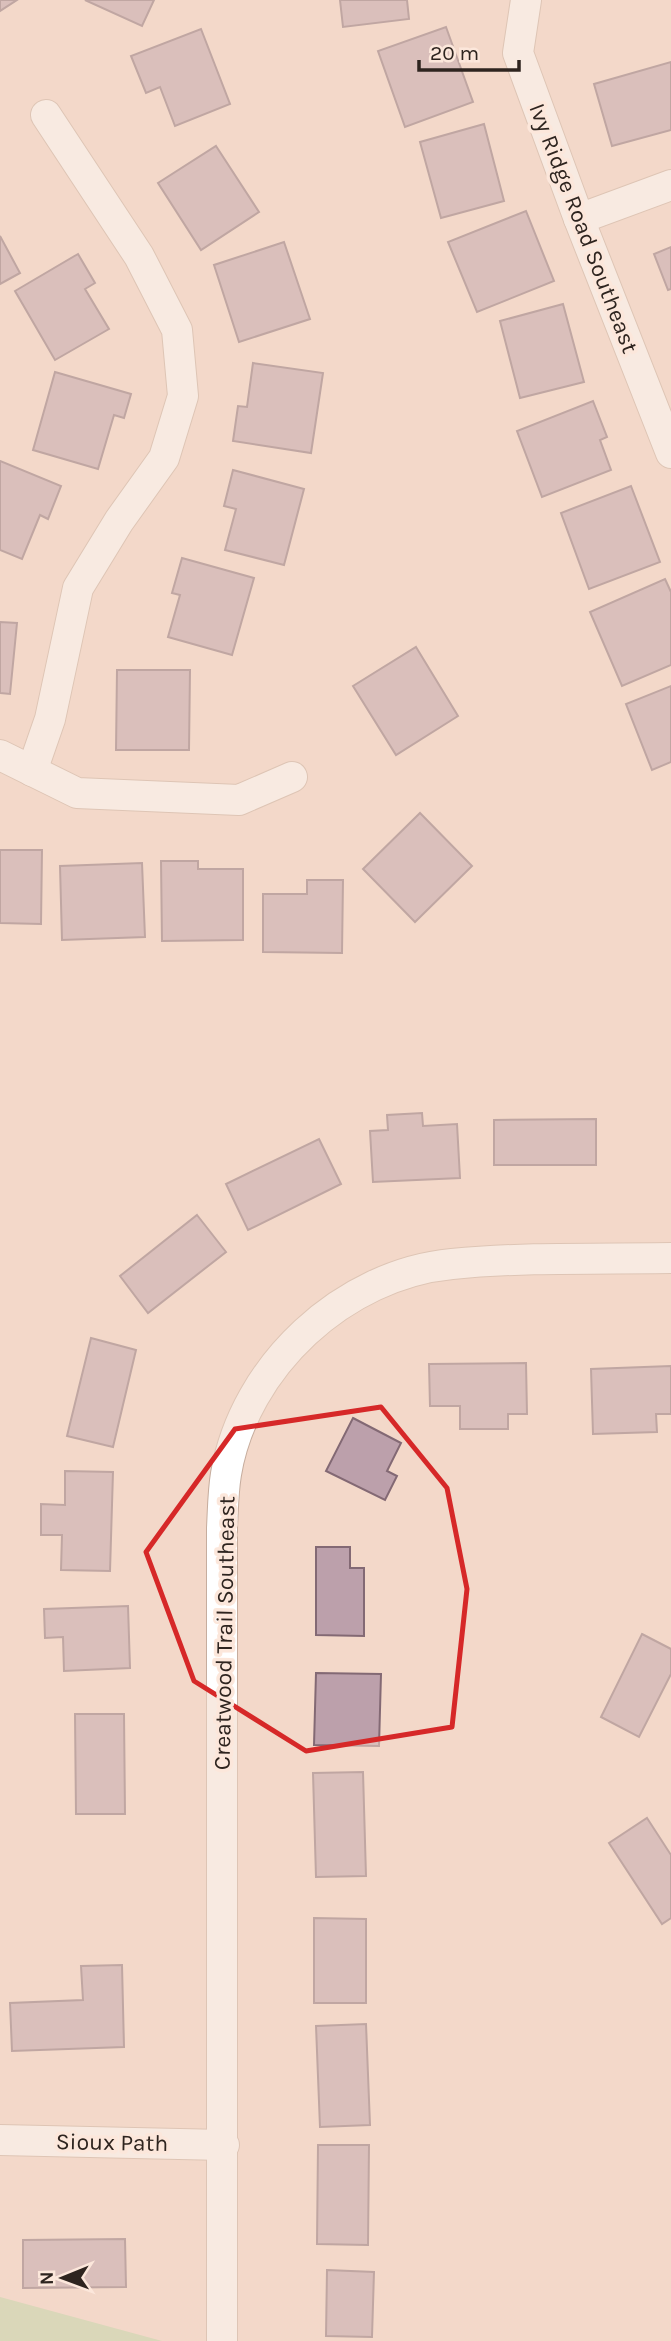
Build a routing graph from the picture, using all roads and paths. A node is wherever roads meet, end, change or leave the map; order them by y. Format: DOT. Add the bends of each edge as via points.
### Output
graph roads {
  1 [pos="526,0"];
  2 [pos="46,115"];
  3 [pos="671,185"];
  4 [pos="579,219"];
  5 [pos="671,453"];
  6 [pos="0,755"];
  7 [pos="33,771"];
  8 [pos="292,777"];
  9 [pos="671,1258"];
  10 [pos="0,2140"];
  11 [pos="223,2145"];
  12 [pos="222,2341"];
  1 -- 4 [label="street, Ivy Ridge Road Southeast" via="518,53"];
  2 -- 7 [label="street" via="139,256 177,330 183,396 164,458 118,521 78,588 50,719"];
  3 -- 4 [label="street"];
  4 -- 5 [label="street, Ivy Ridge Road Southeast"];
  6 -- 7 [label="street"];
  7 -- 8 [label="street" via="77,793 239,800"];
  9 -- 11 [label="street, Creatwood Trail Southeast" via="451,1264 401,1275 348,1299 300,1335 270,1373 244,1418 226,1473 222,1528"];
  10 -- 11 [label="street, Sioux Path"];
  11 -- 12 [label="street, Creatwood Trail Southeast"];
}
